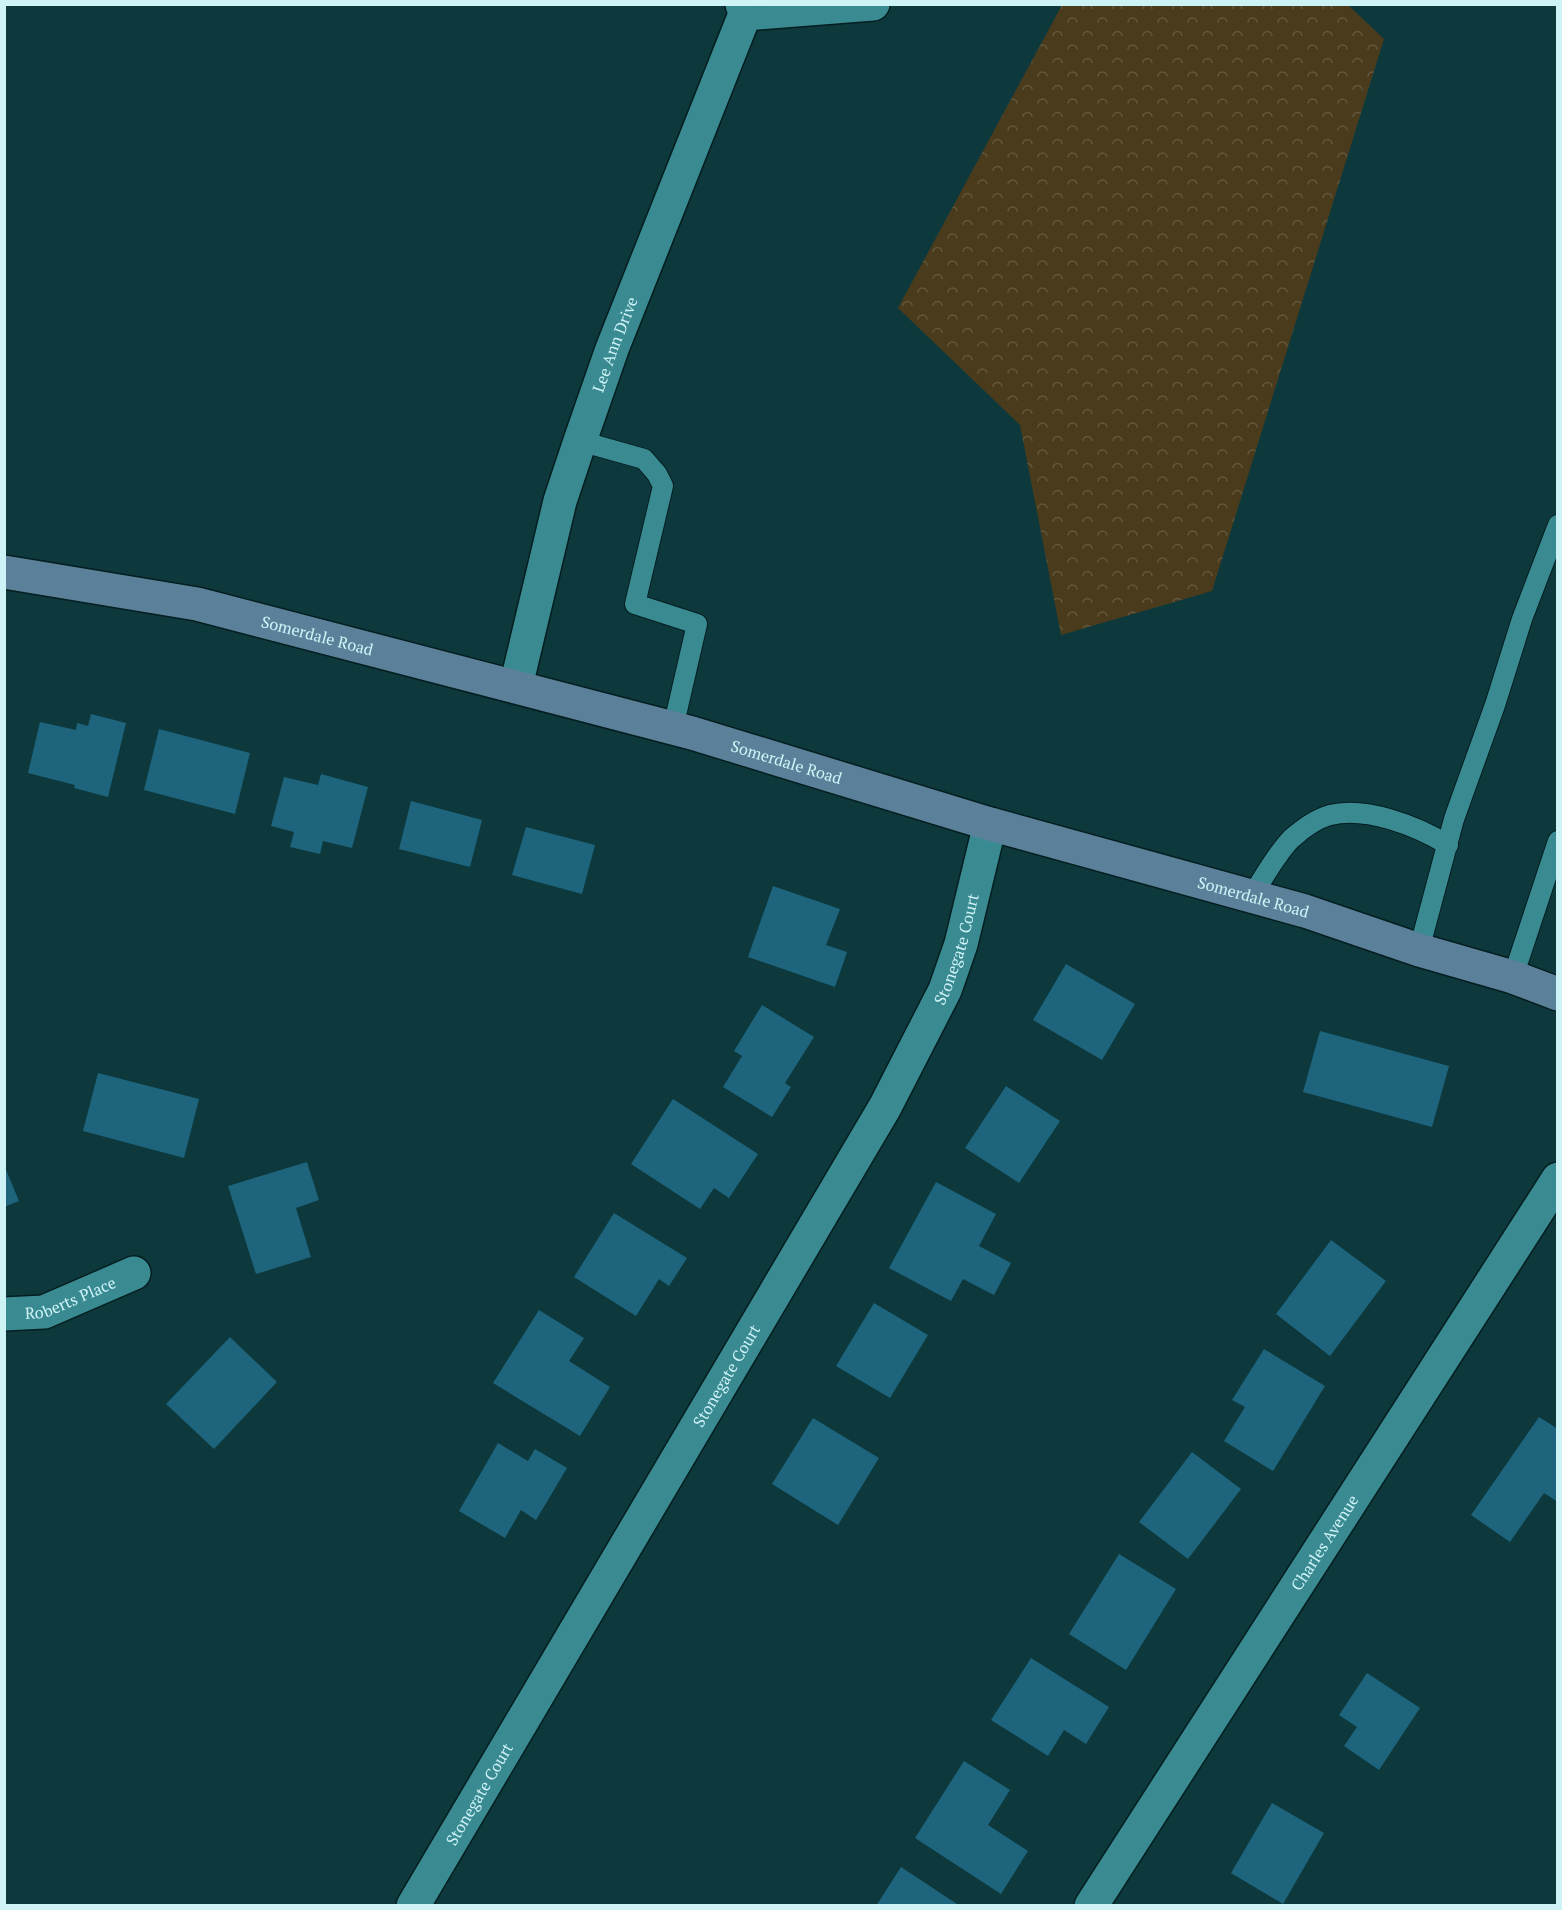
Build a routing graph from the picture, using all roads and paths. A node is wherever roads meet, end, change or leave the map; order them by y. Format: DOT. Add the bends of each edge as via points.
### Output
graph roads {
  1 [pos="873,4"];
  2 [pos="743,9"];
  3 [pos="580,441"];
  4 [pos="1557,525"];
  5 [pos="4,572"];
  6 [pos="516,686"];
  7 [pos="673,728"];
  8 [pos="990,824"];
  9 [pos="1557,841"];
  10 [pos="1448,845"];
  11 [pos="1252,896"];
  12 [pos="1419,950"];
  13 [pos="1513,977"];
  14 [pos="1557,994"];
  15 [pos="1557,1179"];
  16 [pos="134,1273"];
  17 [pos="4,1314"];
  18 [pos="413,1905"];
  19 [pos="1091,1905"];
  1 -- 2 [label="street, Lee Ann Drive"];
  2 -- 3 [label="street, Lee Ann Drive"];
  3 -- 6 [label="street, Lee Ann Drive" via="560,501"];
  3 -- 7 [label="lane" via="644,459 663,486 635,604 697,624"];
  4 -- 10 [label="lane"];
  5 -- 6 [label="main road, Somerdale Road" via="197,604"];
  6 -- 7 [label="main road, Somerdale Road"];
  7 -- 8 [label="main road, Somerdale Road"];
  8 -- 11 [label="main road, Somerdale Road"];
  8 -- 18 [label="street, Stonegate Court" via="961,944 945,990 885,1107"];
  9 -- 13 [label="lane"];
  10 -- 11 [label="lane" via="1409,826 1375,816 1328,815 1291,840"];
  10 -- 12 [label="lane"];
  11 -- 12 [label="main road, Somerdale Road"];
  12 -- 13 [label="main road, Somerdale Road"];
  13 -- 14 [label="main road, Somerdale Road"];
  15 -- 19 [label="street, Charles Avenue"];
  16 -- 17 [label="street, Roberts Place" via="44,1312"];
}
